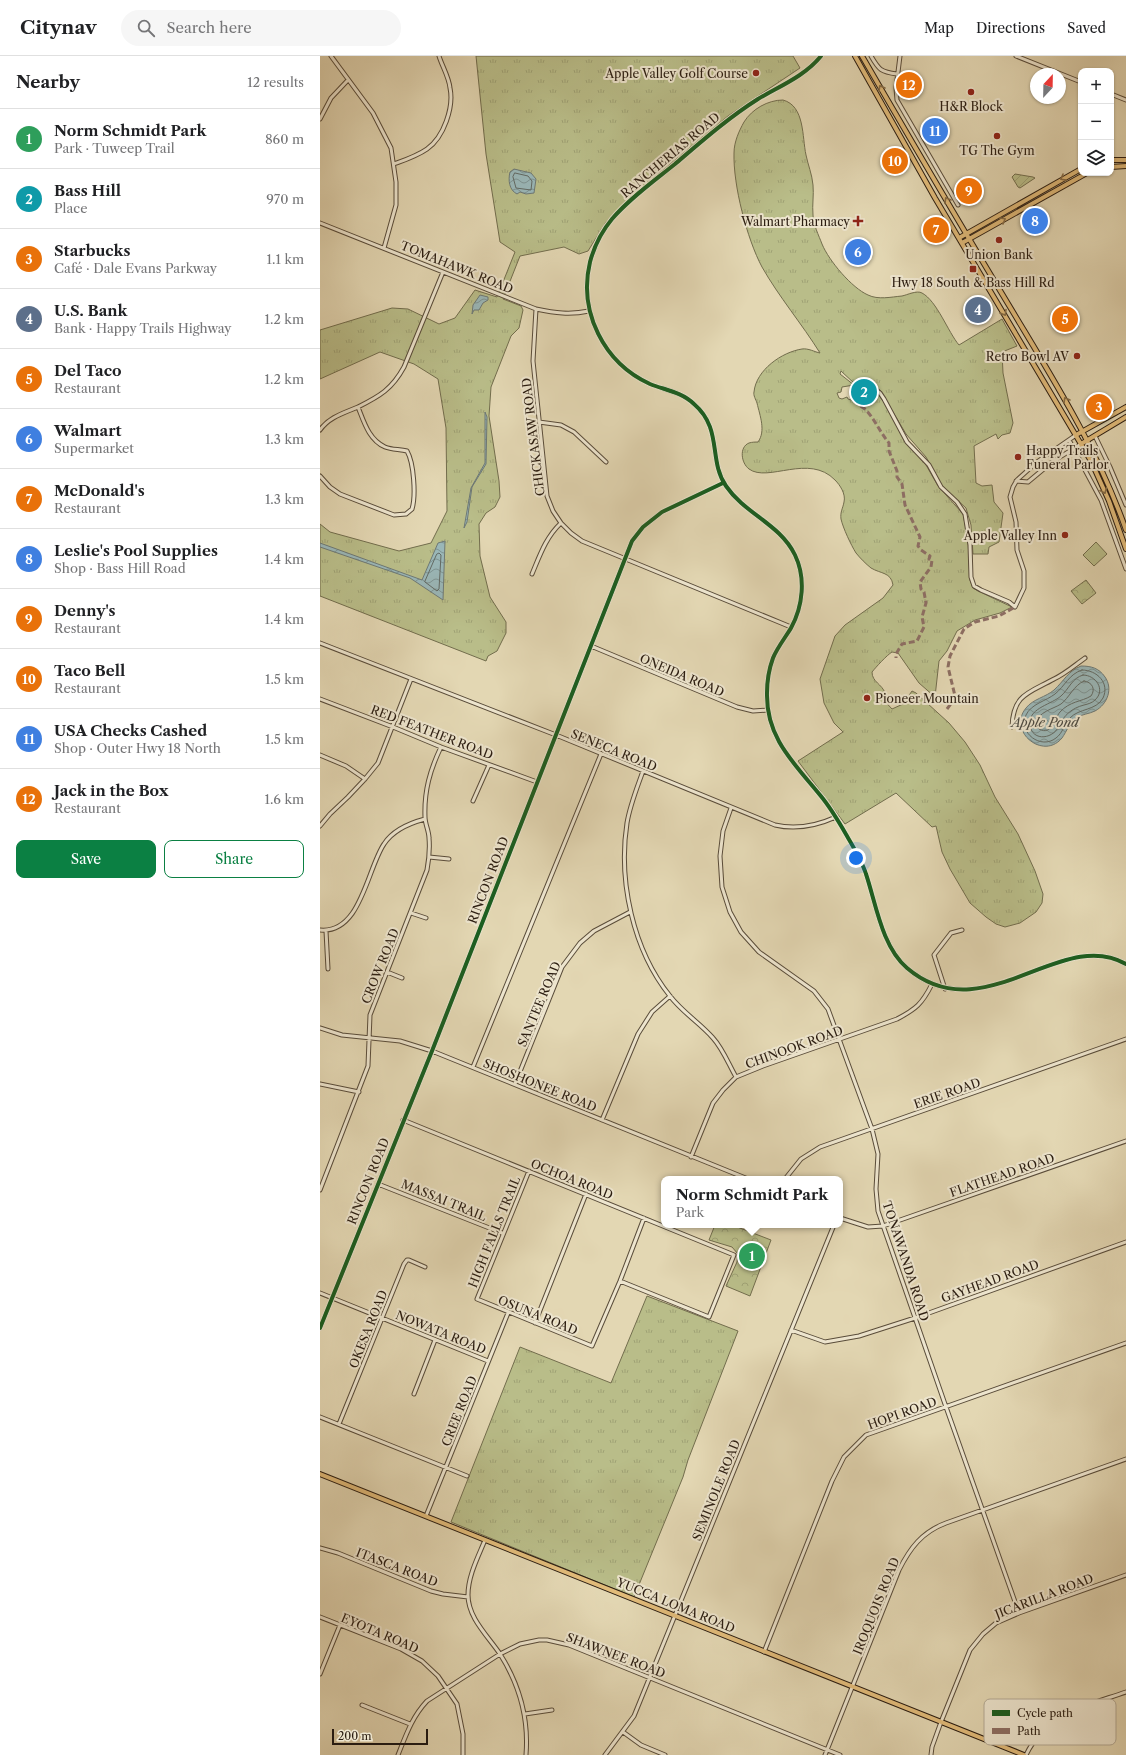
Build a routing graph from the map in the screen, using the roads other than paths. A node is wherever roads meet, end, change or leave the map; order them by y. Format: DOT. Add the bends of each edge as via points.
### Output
graph roads {
  1 [pos="331,56"];
  2 [pos="438,56"];
  3 [pos="821,56"];
  4 [pos="855,56"];
  5 [pos="862,56"];
  6 [pos="871,56"];
  7 [pos="900,56"];
  8 [pos="1016,56"];
  9 [pos="896,74"];
  10 [pos="348,80"];
  11 [pos="1078,81"];
  12 [pos="1114,95"];
  13 [pos="1126,100"];
  14 [pos="320,119"];
  15 [pos="1114,160"];
  16 [pos="1126,160"];
  17 [pos="394,164"];
  18 [pos="1126,166"];
  19 [pos="1114,167"];
  20 [pos="1078,171"];
  21 [pos="1082,176"];
  22 [pos="958,205"];
  23 [pos="320,223"];
  24 [pos="966,234"];
  25 [pos="959,238"];
  26 [pos="969,240"];
  27 [pos="962,243"];
  28 [pos="384,248"];
  29 [pos="443,272"];
  30 [pos="536,308"];
  31 [pos="589,311"];
  32 [pos="856,397"];
  33 [pos="358,407"];
  34 [pos="1126,407"];
  35 [pos="1126,418"];
  36 [pos="539,422"];
  37 [pos="320,430"];
  38 [pos="1083,431"];
  39 [pos="1076,435"];
  40 [pos="1095,436"];
  41 [pos="1069,440"];
  42 [pos="1088,440"];
  43 [pos="1081,444"];
  44 [pos="1074,447"];
  45 [pos="1046,455"];
  46 [pos="606,462"];
  47 [pos="1052,462"];
  48 [pos="320,476"];
  49 [pos="1016,481"];
  50 [pos="723,483"];
  51 [pos="1126,505"];
  52 [pos="560,523"];
  53 [pos="1126,530"];
  54 [pos="1126,549"];
  55 [pos="626,558"];
  56 [pos="1126,569"];
  57 [pos="532,574"];
  58 [pos="791,627"];
  59 [pos="320,643"];
  60 [pos="591,646"];
  61 [pos="1085,658"];
  62 [pos="411,679"];
  63 [pos="320,699"];
  64 [pos="768,710"];
  65 [pos="393,726"];
  66 [pos="1012,727"];
  67 [pos="556,735"];
  68 [pos="441,747"];
  69 [pos="320,754"];
  70 [pos="601,754"];
  71 [pos="489,764"];
  72 [pos="643,771"];
  73 [pos="365,779"];
  74 [pos="537,782"];
  75 [pos="473,801"];
  76 [pos="731,808"];
  77 [pos="836,817"];
  78 [pos="425,818"];
  79 [pos="320,826"];
  80 [pos="429,857"];
  81 [pos="449,859"];
  82 [pos="630,912"];
  83 [pos="411,913"];
  84 [pos="426,918"];
  85 [pos="320,930"];
  86 [pos="962,930"];
  87 [pos="326,931"];
  88 [pos="1126,964"];
  89 [pos="328,969"];
  90 [pos="387,972"];
  91 [pos="402,978"];
  92 [pos="932,984"];
  93 [pos="945,989"];
  94 [pos="670,996"];
  95 [pos="320,1028"];
  96 [pos="370,1037"];
  97 [pos="1126,1039"];
  98 [pos="840,1040"];
  99 [pos="432,1051"];
  100 [pos="473,1068"];
  101 [pos="736,1077"];
  102 [pos="320,1084"];
  103 [pos="515,1084"];
  104 [pos="359,1092"];
  105 [pos="403,1120"];
  106 [pos="602,1120"];
  107 [pos="872,1129"];
  108 [pos="1126,1141"];
  109 [pos="691,1157"];
  110 [pos="529,1171"];
  111 [pos="740,1176"];
  112 [pos="787,1176"];
  113 [pos="378,1184"];
  114 [pos="320,1190"];
  115 [pos="586,1194"];
  116 [pos="644,1218"];
  117 [pos="843,1219"];
  118 [pos="661,1225"];
  119 [pos="883,1226"];
  120 [pos="668,1228"];
  121 [pos="833,1228"];
  122 [pos="502,1233"];
  123 [pos="1126,1242"];
  124 [pos="426,1267"];
  125 [pos="620,1281"];
  126 [pos="320,1293"];
  127 [pos="332,1297"];
  128 [pos="477,1299"];
  129 [pos="508,1312"];
  130 [pos="915,1318"];
  131 [pos="383,1319"];
  132 [pos="535,1323"];
  133 [pos="320,1328"];
  134 [pos="790,1330"];
  135 [pos="435,1340"];
  136 [pos="1126,1343"];
  137 [pos="488,1361"];
  138 [pos="414,1394"];
  139 [pos="946,1407"];
  140 [pos="320,1416"];
  141 [pos="339,1424"];
  142 [pos="1126,1459"];
  143 [pos="446,1468"];
  144 [pos="320,1474"];
  145 [pos="467,1476"];
  146 [pos="982,1510"];
  147 [pos="426,1516"];
  148 [pos="485,1540"];
  149 [pos="320,1548"];
  150 [pos="1126,1575"];
  151 [pos="468,1597"];
  152 [pos="1020,1613"];
  153 [pos="675,1616"];
  154 [pos="320,1617"];
  155 [pos="340,1625"];
  156 [pos="764,1652"];
  157 [pos="500,1654"];
  158 [pos="320,1674"];
  159 [pos="650,1678"];
  160 [pos="852,1687"];
  161 [pos="448,1688"];
  162 [pos="1126,1692"];
  163 [pos="1106,1699"];
  164 [pos="362,1705"];
  165 [pos="552,1710"];
  166 [pos="525,1714"];
  167 [pos="941,1722"];
  168 [pos="410,1724"];
  169 [pos="623,1732"];
  170 [pos="984,1739"];
  171 [pos="1000,1745"];
  172 [pos="1032,1745"];
  173 [pos="827,1750"];
  174 [pos="398,1755"];
  175 [pos="463,1755"];
  176 [pos="526,1755"];
  177 [pos="605,1755"];
  178 [pos="665,1755"];
  179 [pos="825,1755"];
  180 [pos="840,1755"];
  181 [pos="931,1755"];
  182 [pos="1025,1755"];
  1 -- 10 [label="street"];
  2 -- 17 [label="street" via="450,87 448,117 428,148"];
  3 -- 31 [label="street, RANCHERIAS ROAD" via="804,73 756,100 722,125 631,200 613,218 602,234 590,265"];
  4 -- 25 [label="main road"];
  24 -- 5 [label="main road, one-way"];
  6 -- 9 [label="street" via="879,69"];
  7 -- 9 [label="street"];
  8 -- 11 [label="street"];
  9 -- 22 [label="street" via="897,100"];
  10 -- 14 [label="street" via="331,98"];
  10 -- 17 [label="street" via="386,136"];
  12 -- 13 [label="street"];
  15 -- 16 [label="main road"];
  17 -- 28 [label="street" via="396,205"];
  18 -- 19 [label="main road"];
  20 -- 24 [label="main road, one-way"];
  26 -- 21 [label="main road, one-way"];
  23 -- 28 [label="street, TOMAHAWK ROAD"];
  24 -- 25 [label="main road"];
  24 -- 26 [label="main road"];
  25 -- 27 [label="main road"];
  26 -- 27 [label="main road"];
  38 -- 26 [label="main road, one-way"];
  27 -- 39 [label="main road, one-way"];
  28 -- 29 [label="street, TOMAHAWK ROAD"];
  29 -- 30 [label="street, TOMAHAWK ROAD"];
  29 -- 33 [label="street" via="396,381 377,398"];
  30 -- 31 [label="street, TOMAHAWK ROAD" via="566,314"];
  30 -- 36 [label="street, CHICKASAW ROAD" via="533,360"];
  31 -- 50 [label="street, RANCHERIAS ROAD" via="606,348 626,370 649,383 683,396 706,416 714,434"];
  32 -- 49 [label="street" via="866,398 872,388 880,393 907,442 929,465 941,487 966,514 974,586 1015,607 1024,588 1024,571 1017,550 1016,522 1010,496"];
  33 -- 37 [label="street" via="325,423"];
  33 -- 48 [label="street" via="368,433 377,442 386,448 407,451 410,456 414,491 412,509 406,514 394,515 340,494"];
  34 -- 38 [label="main road"];
  35 -- 40 [label="main road"];
  36 -- 46 [label="street" via="561,425 574,432"];
  36 -- 52 [label="street, CHICKASAW ROAD" via="547,496"];
  38 -- 39 [label="main road"];
  38 -- 42 [label="main road"];
  39 -- 41 [label="street"];
  39 -- 43 [label="main road"];
  40 -- 42 [label="main road"];
  40 -- 51 [label="street"];
  41 -- 44 [label="street"];
  41 -- 45 [label="street"];
  42 -- 43 [label="main road"];
  42 -- 53 [label="main road"];
  43 -- 44 [label="street"];
  43 -- 54 [label="main road, one-way" via="1098,475"];
  44 -- 47 [label="street"];
  44 -- 56 [label="street" via="1101,500"];
  45 -- 47 [label="street"];
  45 -- 49 [label="street"];
  47 -- 49 [label="street" via="1028,482"];
  50 -- 55 [label="street, RINCON ROAD" via="662,512 643,527 632,541"];
  50 -- 58 [label="street, RANCHERIAS ROAD" via="739,502 785,538 796,556 802,590 799,611"];
  52 -- 55 [label="street, CHICKASAW ROAD" via="582,541"];
  52 -- 57 [label="street" via="543,546"];
  55 -- 58 [label="street, CHICKASAW ROAD"];
  55 -- 60 [label="street, RINCON ROAD"];
  58 -- 64 [label="street, RANCHERIAS ROAD" via="773,657 767,692"];
  59 -- 62 [label="street, SENECA ROAD"];
  60 -- 64 [label="street, ONEIDA ROAD" via="737,708"];
  60 -- 67 [label="street, RINCON ROAD"];
  61 -- 66 [label="street" via="1061,675 1026,692 1015,706"];
  62 -- 65 [label="street"];
  62 -- 67 [label="street, SENECA ROAD"];
  63 -- 65 [label="street, RED FEATHER ROAD"];
  64 -- 77 [label="street, RANCHERIAS ROAD" via="781,747"];
  65 -- 68 [label="street, RED FEATHER ROAD"];
  65 -- 73 [label="street" via="378,763"];
  67 -- 70 [label="street, SENECA ROAD"];
  67 -- 74 [label="street, RINCON ROAD"];
  68 -- 71 [label="street, RED FEATHER ROAD"];
  68 -- 78 [label="street, CROW ROAD" via="425,792"];
  69 -- 73 [label="street" via="346,766"];
  70 -- 72 [label="street, SENECA ROAD"];
  70 -- 100 [label="street"];
  71 -- 74 [label="street, RED FEATHER ROAD"];
  71 -- 75 [label="street"];
  72 -- 76 [label="street, SENECA ROAD"];
  72 -- 82 [label="street" via="627,824 624,863"];
  73 -- 79 [label="street"];
  74 -- 99 [label="street, RINCON ROAD"];
  76 -- 77 [label="street, SENECA ROAD" via="788,828 807,827"];
  76 -- 98 [label="street, TONAWANDA ROAD" via="723,831 720,856 722,887 730,912 741,932 759,952 814,991 828,1009"];
  77 -- 92 [label="street, RANCHERIAS ROAD" via="864,869 889,946 905,967"];
  78 -- 80 [label="street, CROW ROAD"];
  78 -- 87 [label="street" via="406,825 384,844 358,907 342,924"];
  80 -- 81 [label="street"];
  80 -- 83 [label="street, CROW ROAD" via="427,870"];
  82 -- 94 [label="street" via="641,944"];
  82 -- 103 [label="street, SANTEE ROAD" via="594,931 580,943 562,967"];
  83 -- 84 [label="street"];
  83 -- 90 [label="street, CROW ROAD"];
  85 -- 87 [label="street"];
  86 -- 93 [label="street" via="951,933 934,955"];
  87 -- 89 [label="street"];
  88 -- 93 [label="street, RANCHERIAS ROAD" via="1116,958 1088,955 998,984 967,990"];
  90 -- 91 [label="street"];
  90 -- 96 [label="street, CROW ROAD" via="370,1015"];
  92 -- 93 [label="street, RANCHERIAS ROAD"];
  92 -- 98 [label="street, CHINOOK ROAD" via="915,1010"];
  94 -- 101 [label="street" via="714,1038"];
  94 -- 106 [label="street" via="652,1012 638,1034"];
  95 -- 96 [label="street, SHOSHONEE ROAD" via="342,1035"];
  96 -- 99 [label="street, SHOSHONEE ROAD" via="400,1041"];
  96 -- 104 [label="street, CROW ROAD" via="368,1066"];
  97 -- 107 [label="street, ERIE ROAD"];
  98 -- 101 [label="street, CHINOOK ROAD"];
  98 -- 107 [label="street, TONAWANDA ROAD"];
  99 -- 100 [label="street, SHOSHONEE ROAD"];
  99 -- 105 [label="street, RINCON ROAD"];
  100 -- 103 [label="street, SHOSHONEE ROAD"];
  101 -- 109 [label="street, CHINOOK ROAD" via="714,1103"];
  102 -- 104 [label="street"];
  103 -- 106 [label="street, SHOSHONEE ROAD"];
  104 -- 114 [label="street, CROW ROAD"];
  105 -- 110 [label="street, OCHOA ROAD"];
  105 -- 113 [label="street, RINCON ROAD"];
  106 -- 109 [label="street, SHOSHONEE ROAD"];
  107 -- 112 [label="street, ERIE ROAD" via="820,1147 801,1159"];
  107 -- 119 [label="street, TONAWANDA ROAD" via="878,1154 878,1211"];
  108 -- 119 [label="street, FLATHEAD ROAD"];
  109 -- 111 [label="street, SHOSHONEE ROAD"];
  110 -- 115 [label="street, OCHOA ROAD"];
  110 -- 122 [label="street, HIGH FALLS TRAIL"];
  113 -- 122 [label="street, MASSAI TRAIL"];
  113 -- 127 [label="street, RINCON ROAD"];
  115 -- 116 [label="street, OCHOA ROAD"];
  115 -- 132 [label="street"];
  116 -- 118 [label="street, OCHOA ROAD"];
  116 -- 125 [label="street"];
  117 -- 119 [label="street" via="868,1227"];
  119 -- 130 [label="street, TONAWANDA ROAD"];
  120 -- 125 [label="street, OCHOA ROAD" via="734,1255 709,1317"];
  121 -- 134 [label="street, SEMINOLE ROAD"];
  122 -- 128 [label="street, HIGH FALLS TRAIL"];
  123 -- 130 [label="street, GAYHEAD ROAD"];
  124 -- 131 [label="street, OKESA ROAD" via="407,1260"];
  125 -- 132 [label="street, OSUNA ROAD" via="592,1346"];
  126 -- 127 [label="street, NOWATA ROAD"];
  127 -- 131 [label="street, NOWATA ROAD"];
  127 -- 133 [label="street, RINCON ROAD"];
  128 -- 129 [label="street, OSUNA ROAD"];
  129 -- 132 [label="street, OSUNA ROAD"];
  129 -- 137 [label="street, CREE ROAD"];
  130 -- 134 [label="street, GAYHEAD ROAD" via="859,1336 825,1342"];
  130 -- 139 [label="street, TONAWANDA ROAD"];
  131 -- 135 [label="street, NOWATA ROAD"];
  131 -- 141 [label="street, OKESA ROAD"];
  134 -- 153 [label="street, SEMINOLE ROAD"];
  135 -- 137 [label="street, NOWATA ROAD"];
  135 -- 138 [label="street"];
  136 -- 139 [label="street, HOPI ROAD"];
  137 -- 143 [label="street, CREE ROAD"];
  139 -- 146 [label="street, TONAWANDA ROAD"];
  139 -- 156 [label="street, HOPI ROAD" via="866,1435 844,1457"];
  140 -- 141 [label="street"];
  141 -- 143 [label="street"];
  142 -- 146 [label="street, IROQUOIS ROAD"];
  143 -- 145 [label="street"];
  143 -- 147 [label="street, CREE ROAD"];
  144 -- 147 [label="main road, YUCCA LOMA ROAD"];
  146 -- 152 [label="street, TONAWANDA ROAD"];
  146 -- 160 [label="street, IROQUOIS ROAD" via="932,1528 914,1544 907,1554"];
  147 -- 148 [label="main road, YUCCA LOMA ROAD"];
  148 -- 151 [label="street" via="473,1572"];
  148 -- 153 [label="main road, YUCCA LOMA ROAD"];
  149 -- 151 [label="street, ITASCA ROAD" via="431,1591"];
  150 -- 152 [label="street, JICARILLA ROAD"];
  151 -- 157 [label="street" via="474,1616"];
  152 -- 167 [label="street, JICARILLA ROAD" via="996,1623 970,1650"];
  153 -- 156 [label="main road, YUCCA LOMA ROAD"];
  153 -- 159 [label="street, SEMINOLE ROAD"];
  154 -- 155 [label="street, EYOTA ROAD"];
  155 -- 158 [label="street"];
  155 -- 161 [label="street, EYOTA ROAD" via="401,1649 422,1661"];
  156 -- 160 [label="main road, YUCCA LOMA ROAD"];
  157 -- 159 [label="street, SHAWNEE ROAD" via="520,1644 547,1640 569,1645"];
  157 -- 161 [label="street, SHAWNEE ROAD"];
  157 -- 166 [label="street" via="516,1684"];
  159 -- 169 [label="street, SEMINOLE ROAD" via="634,1716"];
  159 -- 173 [label="street, SHAWNEE ROAD"];
  160 -- 167 [label="main road, YUCCA LOMA ROAD"];
  160 -- 173 [label="street, IROQUOIS ROAD"];
  161 -- 168 [label="street, SHAWNEE ROAD" via="427,1701 417,1711"];
  161 -- 175 [label="street, EYOTA ROAD" via="457,1704 463,1734"];
  162 -- 163 [label="street"];
  164 -- 168 [label="street"];
  165 -- 166 [label="street"];
  166 -- 176 [label="street"];
  167 -- 170 [label="main road, YUCCA LOMA ROAD"];
  167 -- 181 [label="street, JICARILLA ROAD"];
  168 -- 174 [label="street, SHAWNEE ROAD"];
  169 -- 177 [label="street, SEMINOLE ROAD"];
  169 -- 178 [label="street" via="641,1745"];
  171 -- 182 [label="main road, YUCCA LOMA ROAD"];
  172 -- 182 [label="street"];
  173 -- 179 [label="street, IROQUOIS ROAD"];
  173 -- 180 [label="street, SHAWNEE ROAD"];
}
